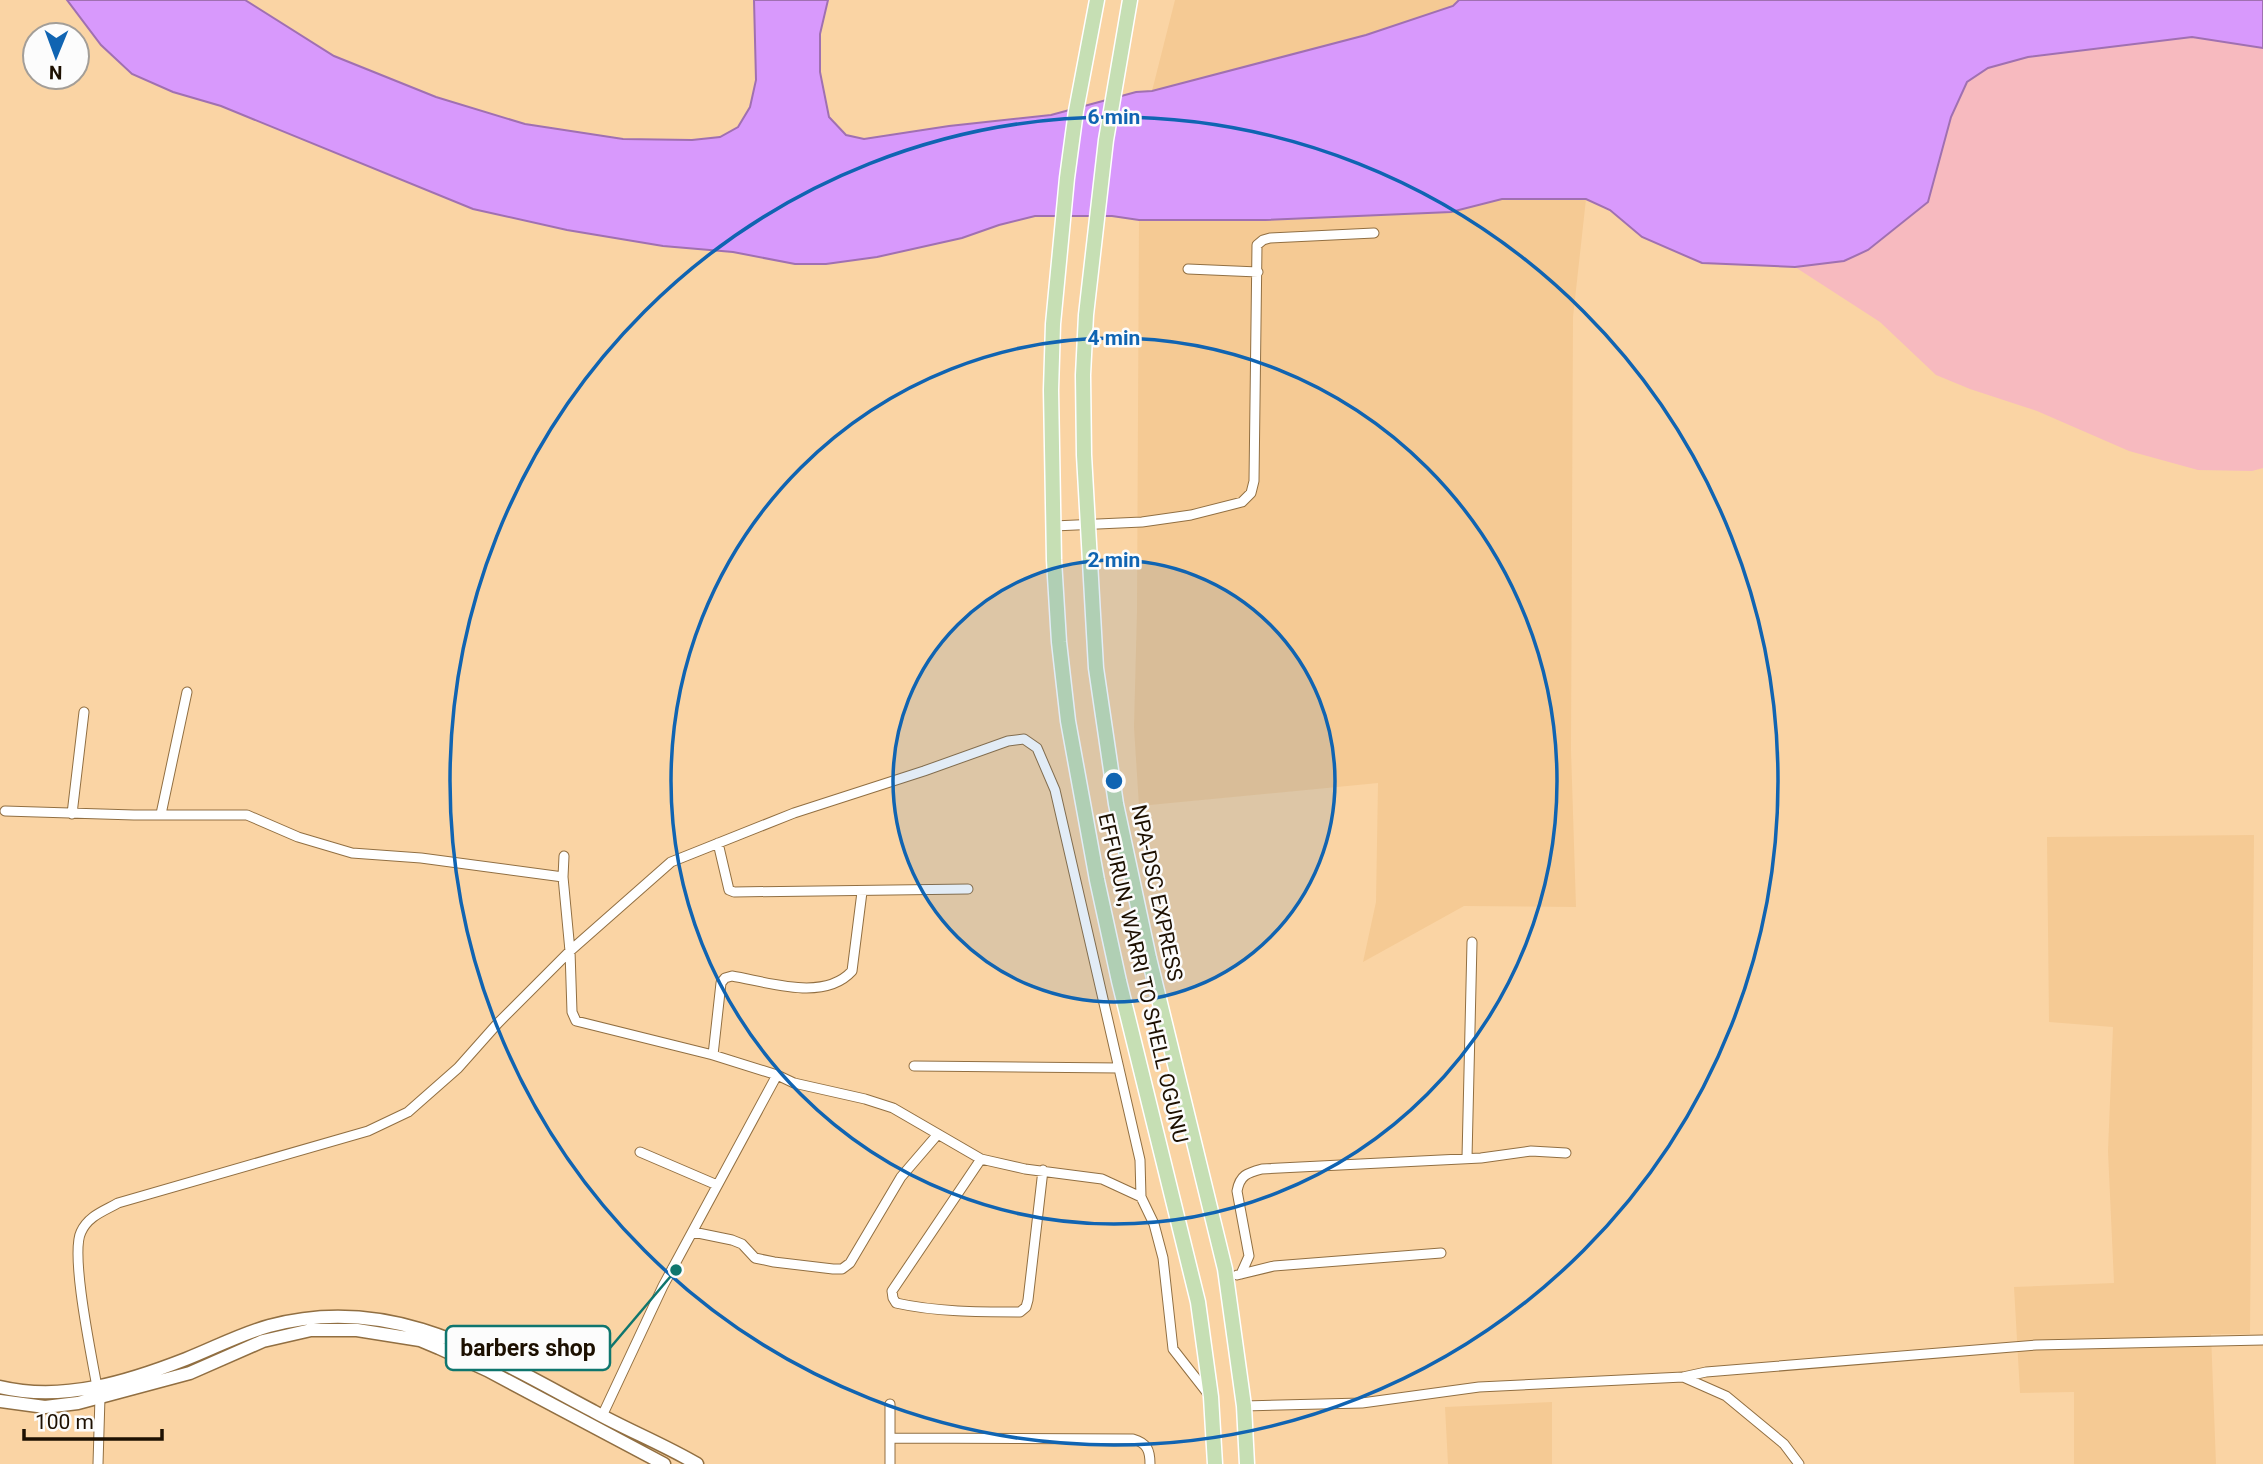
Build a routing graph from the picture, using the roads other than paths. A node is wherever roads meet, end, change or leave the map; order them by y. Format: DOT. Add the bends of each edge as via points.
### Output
graph roads {
  1 [pos="1097,0"];
  2 [pos="1130,0"];
  3 [pos="1374,233"];
  4 [pos="1188,269"];
  5 [pos="1258,272"];
  6 [pos="1086,524"];
  7 [pos="1054,526"];
  8 [pos="187,692"];
  9 [pos="84,712"];
  10 [pos="5,811"];
  11 [pos="72,814"];
  12 [pos="161,814"];
  13 [pos="718,843"];
  14 [pos="564,856"];
  15 [pos="564,877"];
  16 [pos="968,889"];
  17 [pos="862,892"];
  18 [pos="1472,942"];
  19 [pos="570,951"];
  20 [pos="713,1055"];
  21 [pos="914,1066"];
  22 [pos="1119,1068"];
  23 [pos="777,1075"];
  24 [pos="938,1134"];
  25 [pos="640,1152"];
  26 [pos="1566,1153"];
  27 [pos="1467,1158"];
  28 [pos="981,1159"];
  29 [pos="1043,1170"];
  30 [pos="717,1185"];
  31 [pos="1141,1197"];
  32 [pos="693,1232"];
  33 [pos="1441,1252"];
  34 [pos="1241,1274"];
  35 [pos="1226,1279"];
  36 [pos="2263,1340"];
  37 [pos="1683,1377"];
  38 [pos="0,1387"];
  39 [pos="98,1392"];
  40 [pos="1211,1396"];
  41 [pos="0,1401"];
  42 [pos="890,1404"];
  43 [pos="1244,1406"];
  44 [pos="602,1416"];
  45 [pos="890,1438"];
  46 [pos="98,1464"];
  47 [pos="664,1464"];
  48 [pos="697,1464"];
  49 [pos="890,1464"];
  50 [pos="1150,1464"];
  51 [pos="1215,1464"];
  52 [pos="1247,1464"];
  53 [pos="1798,1464"];
  1 -- 7 [label="main road, EFFURUN, WARRI TO SHELL OGUNU" via="1076,111 1060,247 1051,390"];
  2 -- 6 [label="main road, NPA-DSC EXPRESS" via="1098,197 1086,315"];
  3 -- 5 [label="street" via="1263,240 1257,245"];
  4 -- 5 [label="street"];
  5 -- 6 [label="street" via="1251,493 1242,502 1191,515"];
  6 -- 7 [label="street"];
  6 -- 35 [label="main road, NPA-DSC EXPRESS" via="1096,668 1116,804"];
  7 -- 40 [label="main road, EFFURUN, WARRI TO SHELL OGUNU" via="1059,642 1080,796 1119,981 1198,1302"];
  8 -- 12 [label="street"];
  9 -- 11 [label="street"];
  10 -- 11 [label="street"];
  11 -- 12 [label="street"];
  12 -- 15 [label="street" via="247,815 352,853"];
  13 -- 17 [label="street" via="729,890"];
  13 -- 19 [label="street" via="671,862"];
  13 -- 22 [label="street" via="794,813 1024,739 1037,748 1055,790"];
  14 -- 15 [label="street"];
  15 -- 19 [label="street"];
  16 -- 17 [label="street"];
  17 -- 20 [label="street" via="852,971 820,987 725,978"];
  18 -- 27 [label="street"];
  19 -- 20 [label="street" via="576,1021"];
  19 -- 39 [label="street" via="458,1068 408,1112 368,1131 118,1203 89,1219 80,1234 77,1256"];
  20 -- 23 [label="street"];
  21 -- 22 [label="street"];
  22 -- 31 [label="street" via="1140,1160"];
  23 -- 24 [label="street" via="893,1108"];
  23 -- 30 [label="street"];
  24 -- 28 [label="street"];
  24 -- 32 [label="street" via="901,1177 842,1269 755,1258 742,1244"];
  25 -- 30 [label="street"];
  26 -- 27 [label="street" via="1531,1151"];
  27 -- 34 [label="street" via="1262,1169 1245,1174 1237,1191 1249,1256"];
  28 -- 29 [label="street"];
  28 -- 29 [label="street" via="892,1292 896,1303 992,1312 1020,1312 1026,1307"];
  29 -- 31 [label="street" via="1102,1180"];
  30 -- 32 [label="street"];
  31 -- 40 [label="street" via="1163,1258 1173,1349"];
  32 -- 44 [label="street"];
  33 -- 34 [label="street" via="1274,1266"];
  34 -- 35 [label="street"];
  35 -- 43 [label="main road, NPA-DSC EXPRESS"];
  36 -- 37 [label="street" via="2036,1345"];
  37 -- 43 [label="street" via="1479,1387 1362,1403"];
  37 -- 53 [label="street" via="1726,1396 1784,1444"];
  38 -- 39 [label="main road" via="32,1393"];
  39 -- 41 [label="main road" via="79,1403 46,1407"];
  39 -- 44 [label="main road" via="268,1326 314,1318 367,1319 412,1325 457,1341"];
  39 -- 46 [label="street"];
  39 -- 47 [label="main road" via="191,1373 238,1350 286,1335 335,1329 379,1332 420,1340 487,1370"];
  40 -- 51 [label="main road, EFFURUN, WARRI TO SHELL OGUNU"];
  42 -- 45 [label="street"];
  43 -- 52 [label="main road, NPA-DSC EXPRESS"];
  44 -- 48 [label="main road"];
  45 -- 49 [label="street"];
  45 -- 50 [label="street" via="1133,1439 1144,1442"];
}
